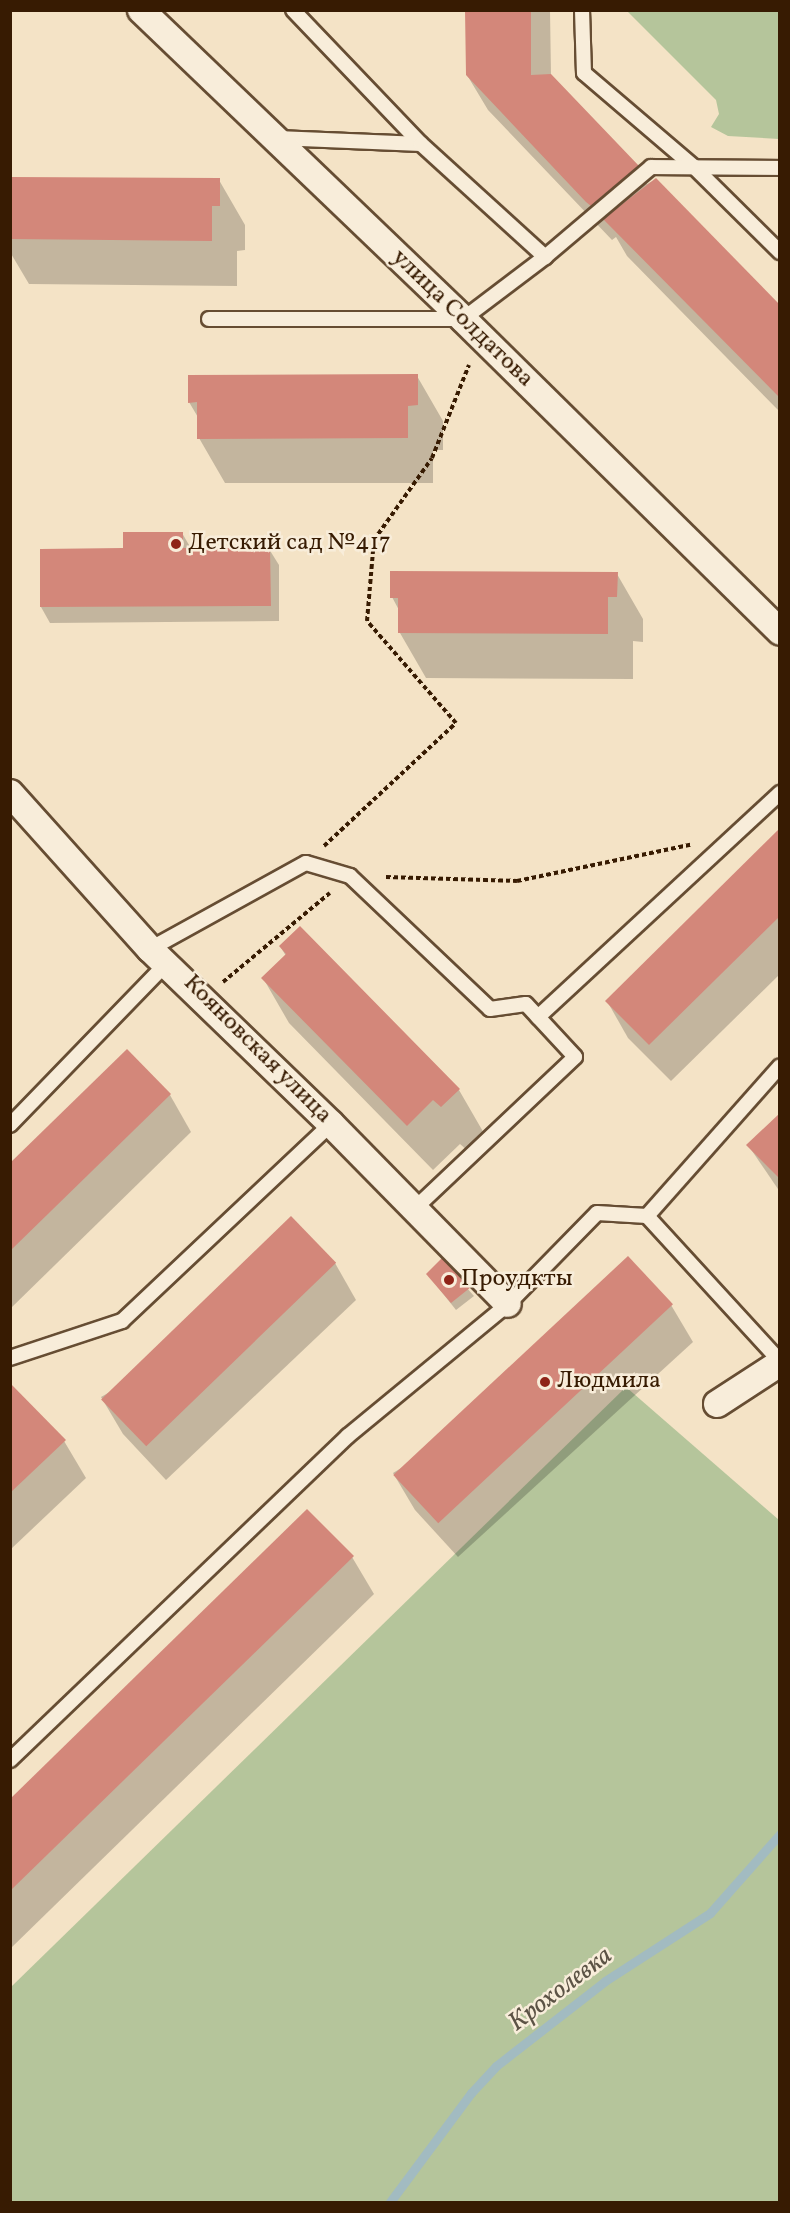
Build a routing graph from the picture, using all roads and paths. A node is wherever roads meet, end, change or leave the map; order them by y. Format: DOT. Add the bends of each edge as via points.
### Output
graph roads {
  1 [pos="141,10"];
  2 [pos="293,10"];
  3 [pos="582,10"];
  4 [pos="272,138"];
  5 [pos="421,144"];
  6 [pos="694,167"];
  7 [pos="780,168"];
  8 [pos="780,252"];
  9 [pos="545,258"];
  10 [pos="209,319"];
  11 [pos="472,328"];
  12 [pos="780,632"];
  13 [pos="780,793"];
  14 [pos="10,794"];
  15 [pos="734,836"];
  16 [pos="306,862"];
  17 [pos="350,876"];
  18 [pos="159,955"];
  19 [pos="205,998"];
  20 [pos="538,1017"];
  21 [pos="780,1066"];
  22 [pos="332,1124"];
  23 [pos="10,1125"];
  24 [pos="414,1209"];
  25 [pos="646,1216"];
  26 [pos="508,1304"];
  27 [pos="10,1358"];
  28 [pos="780,1362"];
  29 [pos="717,1404"];
  30 [pos="10,1760"];
  1 -- 4 [label="street, улица Солдатова"];
  2 -- 5 [label="lane"];
  3 -- 6 [label="lane" via="584,73"];
  4 -- 5 [label="lane"];
  4 -- 11 [label="street, улица Солдатова"];
  5 -- 9 [label="lane"];
  6 -- 7 [label="lane"];
  6 -- 8 [label="lane"];
  6 -- 9 [label="lane" via="651,167"];
  9 -- 11 [label="lane"];
  10 -- 11 [label="lane"];
  11 -- 12 [label="street, улица Солдатова"];
  11 -- 16 [label="path" via="432,458 374,540 367,621 456,723"];
  13 -- 15 [label="lane"];
  14 -- 18 [label="street, Кояновская улица"];
  15 -- 17 [label="path" via="517,881"];
  15 -- 20 [label="lane"];
  16 -- 17 [label="lane"];
  16 -- 18 [label="lane"];
  17 -- 19 [label="path"];
  17 -- 20 [label="lane" via="490,1009 526,1004"];
  18 -- 19 [label="street, Кояновская улица"];
  18 -- 23 [label="lane"];
  19 -- 22 [label="street, Кояновская улица"];
  20 -- 24 [label="lane" via="575,1057"];
  21 -- 25 [label="lane"];
  22 -- 24 [label="street, Кояновская улица"];
  22 -- 27 [label="lane" via="122,1321"];
  24 -- 26 [label="street, Кояновская улица"];
  25 -- 26 [label="lane" via="597,1213"];
  25 -- 28 [label="lane"];
  26 -- 30 [label="lane" via="348,1436"];
  28 -- 29 [label="street"];
}
